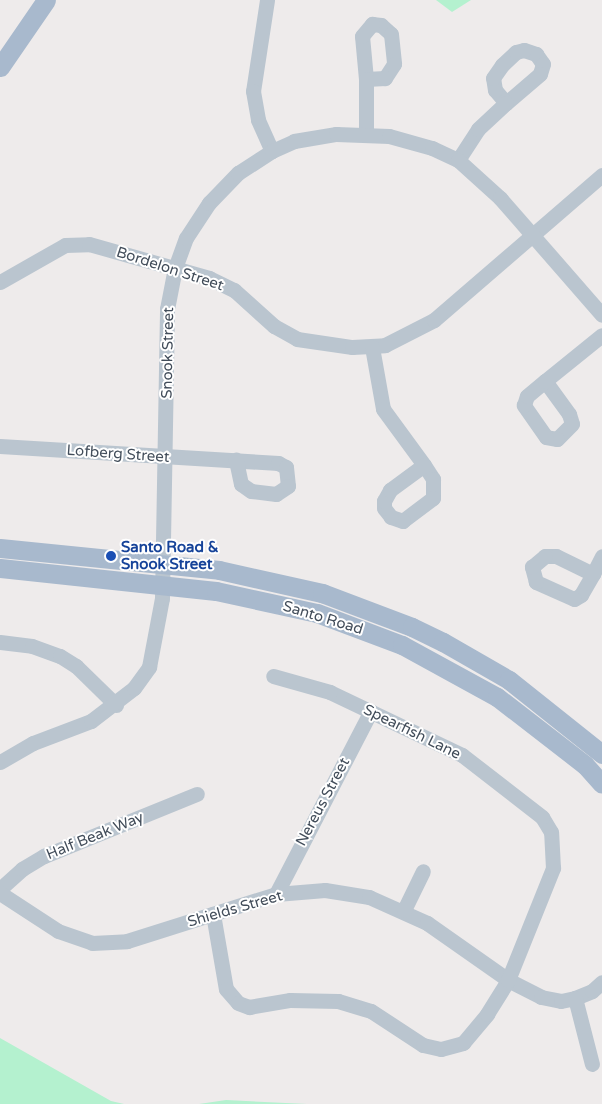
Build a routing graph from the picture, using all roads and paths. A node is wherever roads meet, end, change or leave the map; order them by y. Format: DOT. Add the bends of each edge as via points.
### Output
graph roads {
  1 [pos="46,0"];
  2 [pos="268,0"];
  3 [pos="0,67"];
  4 [pos="366,79"];
  5 [pos="506,103"];
  6 [pos="366,133"];
  7 [pos="272,150"];
  8 [pos="458,160"];
  9 [pos="602,175"];
  10 [pos="534,234"];
  11 [pos="175,268"];
  12 [pos="0,282"];
  13 [pos="602,314"];
  14 [pos="602,335"];
  15 [pos="372,347"];
  16 [pos="545,381"];
  17 [pos="0,446"];
  18 [pos="166,457"];
  19 [pos="236,460"];
  20 [pos="424,465"];
  21 [pos="0,548"];
  22 [pos="602,556"];
  23 [pos="163,564"];
  24 [pos="0,568"];
  25 [pos="593,574"];
  26 [pos="162,584"];
  27 [pos="0,642"];
  28 [pos="272,676"];
  29 [pos="116,705"];
  30 [pos="371,711"];
  31 [pos="602,754"];
  32 [pos="0,762"];
  33 [pos="602,784"];
  34 [pos="197,794"];
  35 [pos="423,871"];
  36 [pos="0,889"];
  37 [pos="0,893"];
  38 [pos="276,894"];
  39 [pos="404,910"];
  40 [pos="213,914"];
  41 [pos="508,980"];
  42 [pos="602,982"];
  43 [pos="575,998"];
  44 [pos="592,1064"];
  1 -- 3 [label="main road"];
  2 -- 7 [label="street" via="253,91 258,120"];
  4 -- 6 [label="street"];
  5 -- 8 [label="street" via="478,129"];
  6 -- 7 [label="street, Snook Street" via="294,141"];
  6 -- 8 [label="street, Snook Street" via="415,142"];
  7 -- 11 [label="street, Snook Street" via="238,173 209,203 186,238"];
  8 -- 10 [label="street, Snook Street"];
  9 -- 10 [label="street, Bordelon Street"];
  10 -- 13 [label="street, Snook Street"];
  10 -- 15 [label="street, Bordelon Street" via="434,320 400,339"];
  11 -- 12 [label="street, Bordelon Street" via="89,244 66,245"];
  11 -- 15 [label="street, Bordelon Street" via="234,290 274,326 297,339 324,345"];
  11 -- 18 [label="street, Snook Street" via="167,309"];
  14 -- 16 [label="street"];
  15 -- 20 [label="street" via="383,409"];
  17 -- 18 [label="street, Lofberg Street"];
  18 -- 19 [label="street, Lofberg Street"];
  18 -- 23 [label="street, Snook Street"];
  21 -- 23 [label="main road, Santo Road"];
  22 -- 25 [label="street"];
  23 -- 26 [label="street, Snook Street"];
  23 -- 31 [label="main road, Santo Road" via="219,570 322,593 412,627 509,680"];
  24 -- 26 [label="main road, Santo Road"];
  26 -- 29 [label="street, Snook Street" via="155,647 149,666 134,688"];
  26 -- 33 [label="main road, Santo Road" via="216,591 317,613 402,645 497,697 585,765"];
  27 -- 29 [label="street" via="32,646 60,656 76,666"];
  28 -- 30 [label="street, Spearfish Lane" via="330,692"];
  29 -- 32 [label="street, Snook Street" via="91,722 32,743"];
  30 -- 38 [label="street, Nereus Street"];
  30 -- 41 [label="street, Spearfish Lane" via="462,756 520,797 542,817 551,832 553,868"];
  34 -- 36 [label="street, Half Beak Way" via="44,856 22,869"];
  35 -- 39 [label="street"];
  37 -- 40 [label="street, Shields Street" via="58,931 92,943 127,940"];
  38 -- 39 [label="street, Shields Street" via="325,890 369,897"];
  38 -- 40 [label="street, Shields Street"];
  39 -- 41 [label="street, Shields Street"];
  40 -- 41 [label="street, Spearfish Lane" via="226,989 238,1004 249,1007 290,1000 338,1001 371,1011 423,1045 441,1049 463,1043 469,1037"];
  41 -- 43 [label="street, Shields Street" via="541,997 561,1001"];
  42 -- 43 [label="street, Shields Street" via="592,991"];
  43 -- 44 [label="street"];
}
